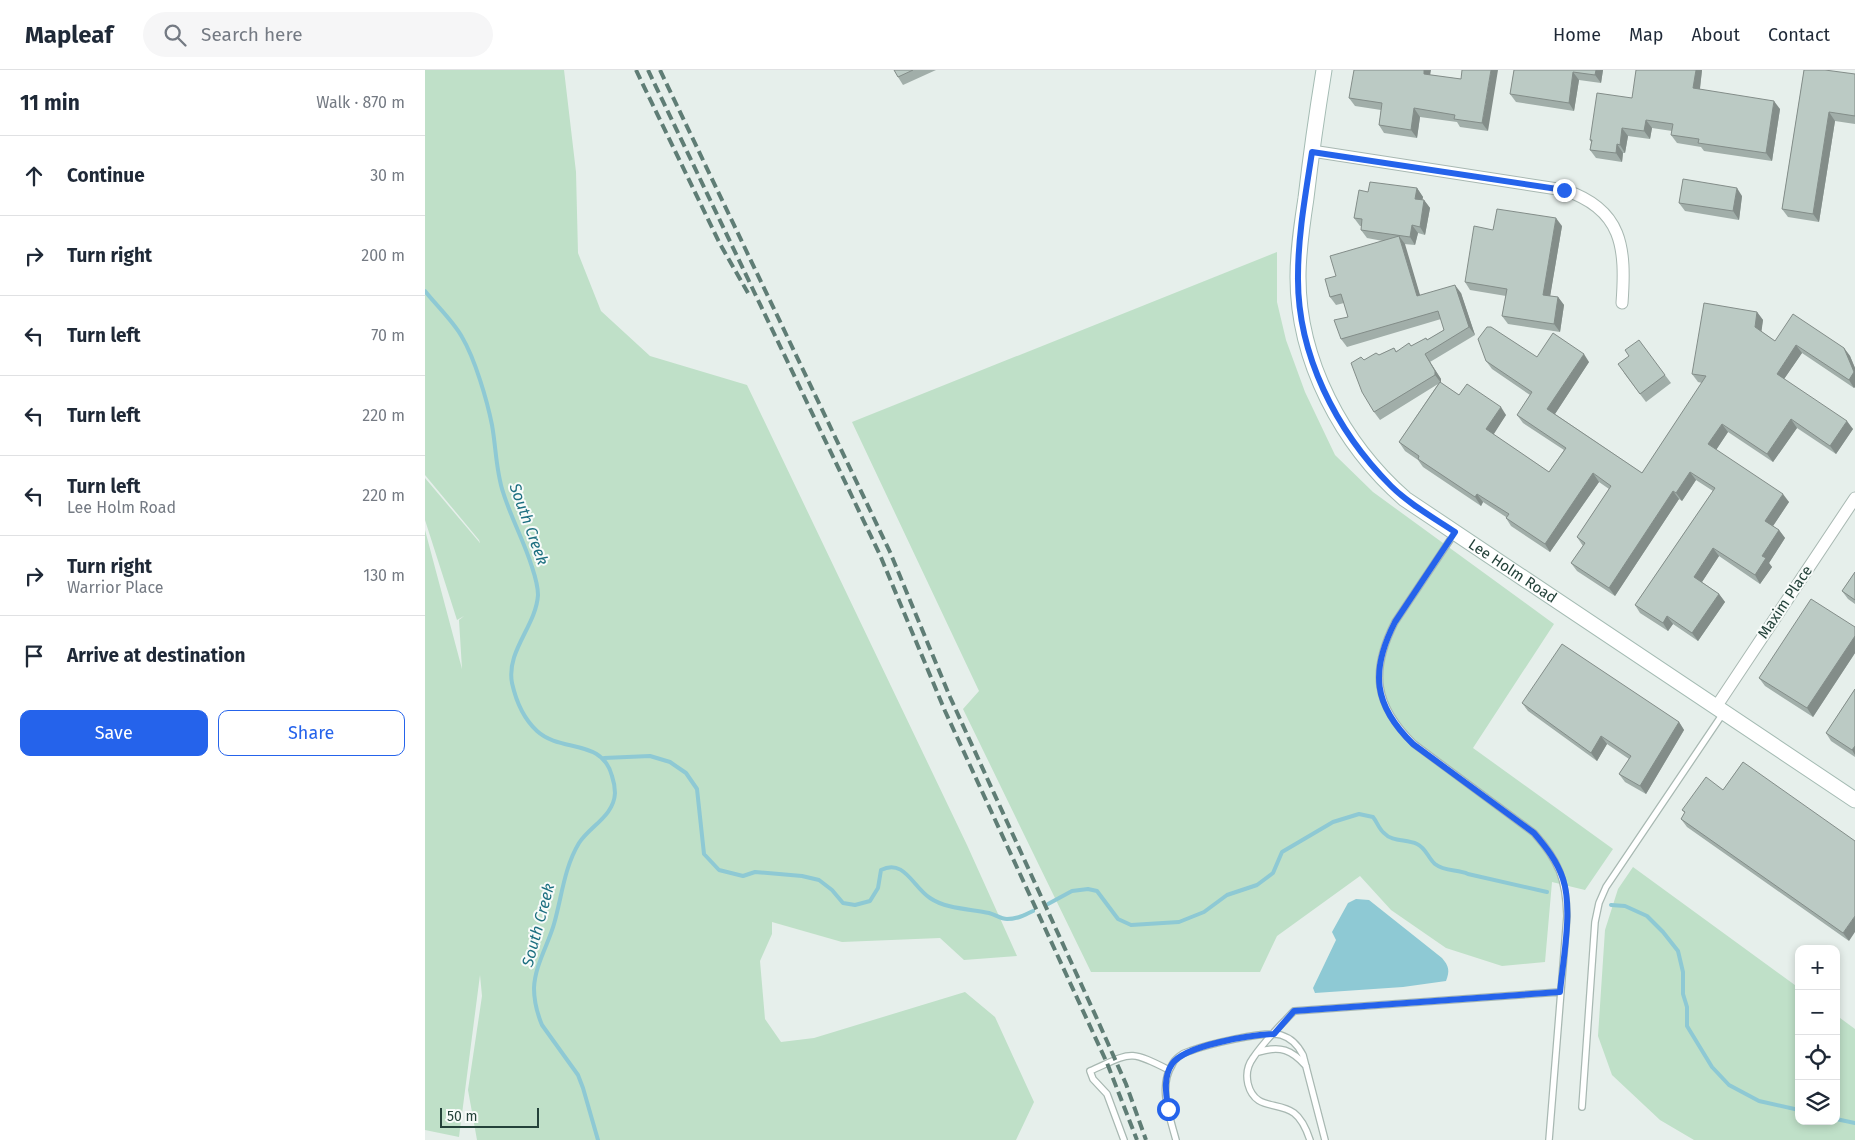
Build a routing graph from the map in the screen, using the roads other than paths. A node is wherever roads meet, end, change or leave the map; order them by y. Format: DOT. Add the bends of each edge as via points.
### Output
graph roads {
  1 [pos="1324,70"];
  2 [pos="1312,152"];
  3 [pos="1622,303"];
  4 [pos="1855,498"];
  5 [pos="1455,532"];
  6 [pos="1720,710"];
  7 [pos="1855,800"];
  8 [pos="1560,992"];
  9 [pos="1274,1034"];
  10 [pos="1252,1059"];
  11 [pos="1169,1070"];
  12 [pos="1308,1070"];
  13 [pos="1582,1108"];
  14 [pos="1124,1140"];
  15 [pos="1176,1140"];
  16 [pos="1310,1140"];
  17 [pos="1325,1140"];
  18 [pos="1549,1140"];
  1 -- 2 [label="street, Lee Holm Road"];
  2 -- 3 [label="street" via="1564,190 1578,195 1605,213 1617,236 1625,269"];
  2 -- 5 [label="street, Lee Holm Road" via="1298,276 1300,312 1313,365 1340,421 1390,486"];
  4 -- 6 [label="street, Maxim Place"];
  5 -- 6 [label="street, Lee Holm Road"];
  5 -- 8 [label="lane" via="1391,628 1382,650 1379,686 1398,729 1413,744 1534,833 1557,864 1564,880 1567,916"];
  6 -- 7 [label="street, Lee Holm Road"];
  6 -- 13 [label="lane" via="1599,902"];
  8 -- 9 [label="lane" via="1294,1011"];
  8 -- 18 [label="lane"];
  9 -- 10 [label="lane"];
  9 -- 11 [label="lane" via="1188,1051 1172,1063"];
  9 -- 12 [label="lane" via="1292,1040 1299,1047"];
  10 -- 12 [label="lane" via="1259,1052 1278,1049 1297,1057"];
  10 -- 16 [label="lane" via="1247,1068 1250,1091 1270,1106 1294,1113"];
  11 -- 14 [label="lane" via="1132,1055 1090,1071 1107,1094"];
  11 -- 15 [label="lane" via="1165,1092"];
  12 -- 17 [label="lane"];
}
